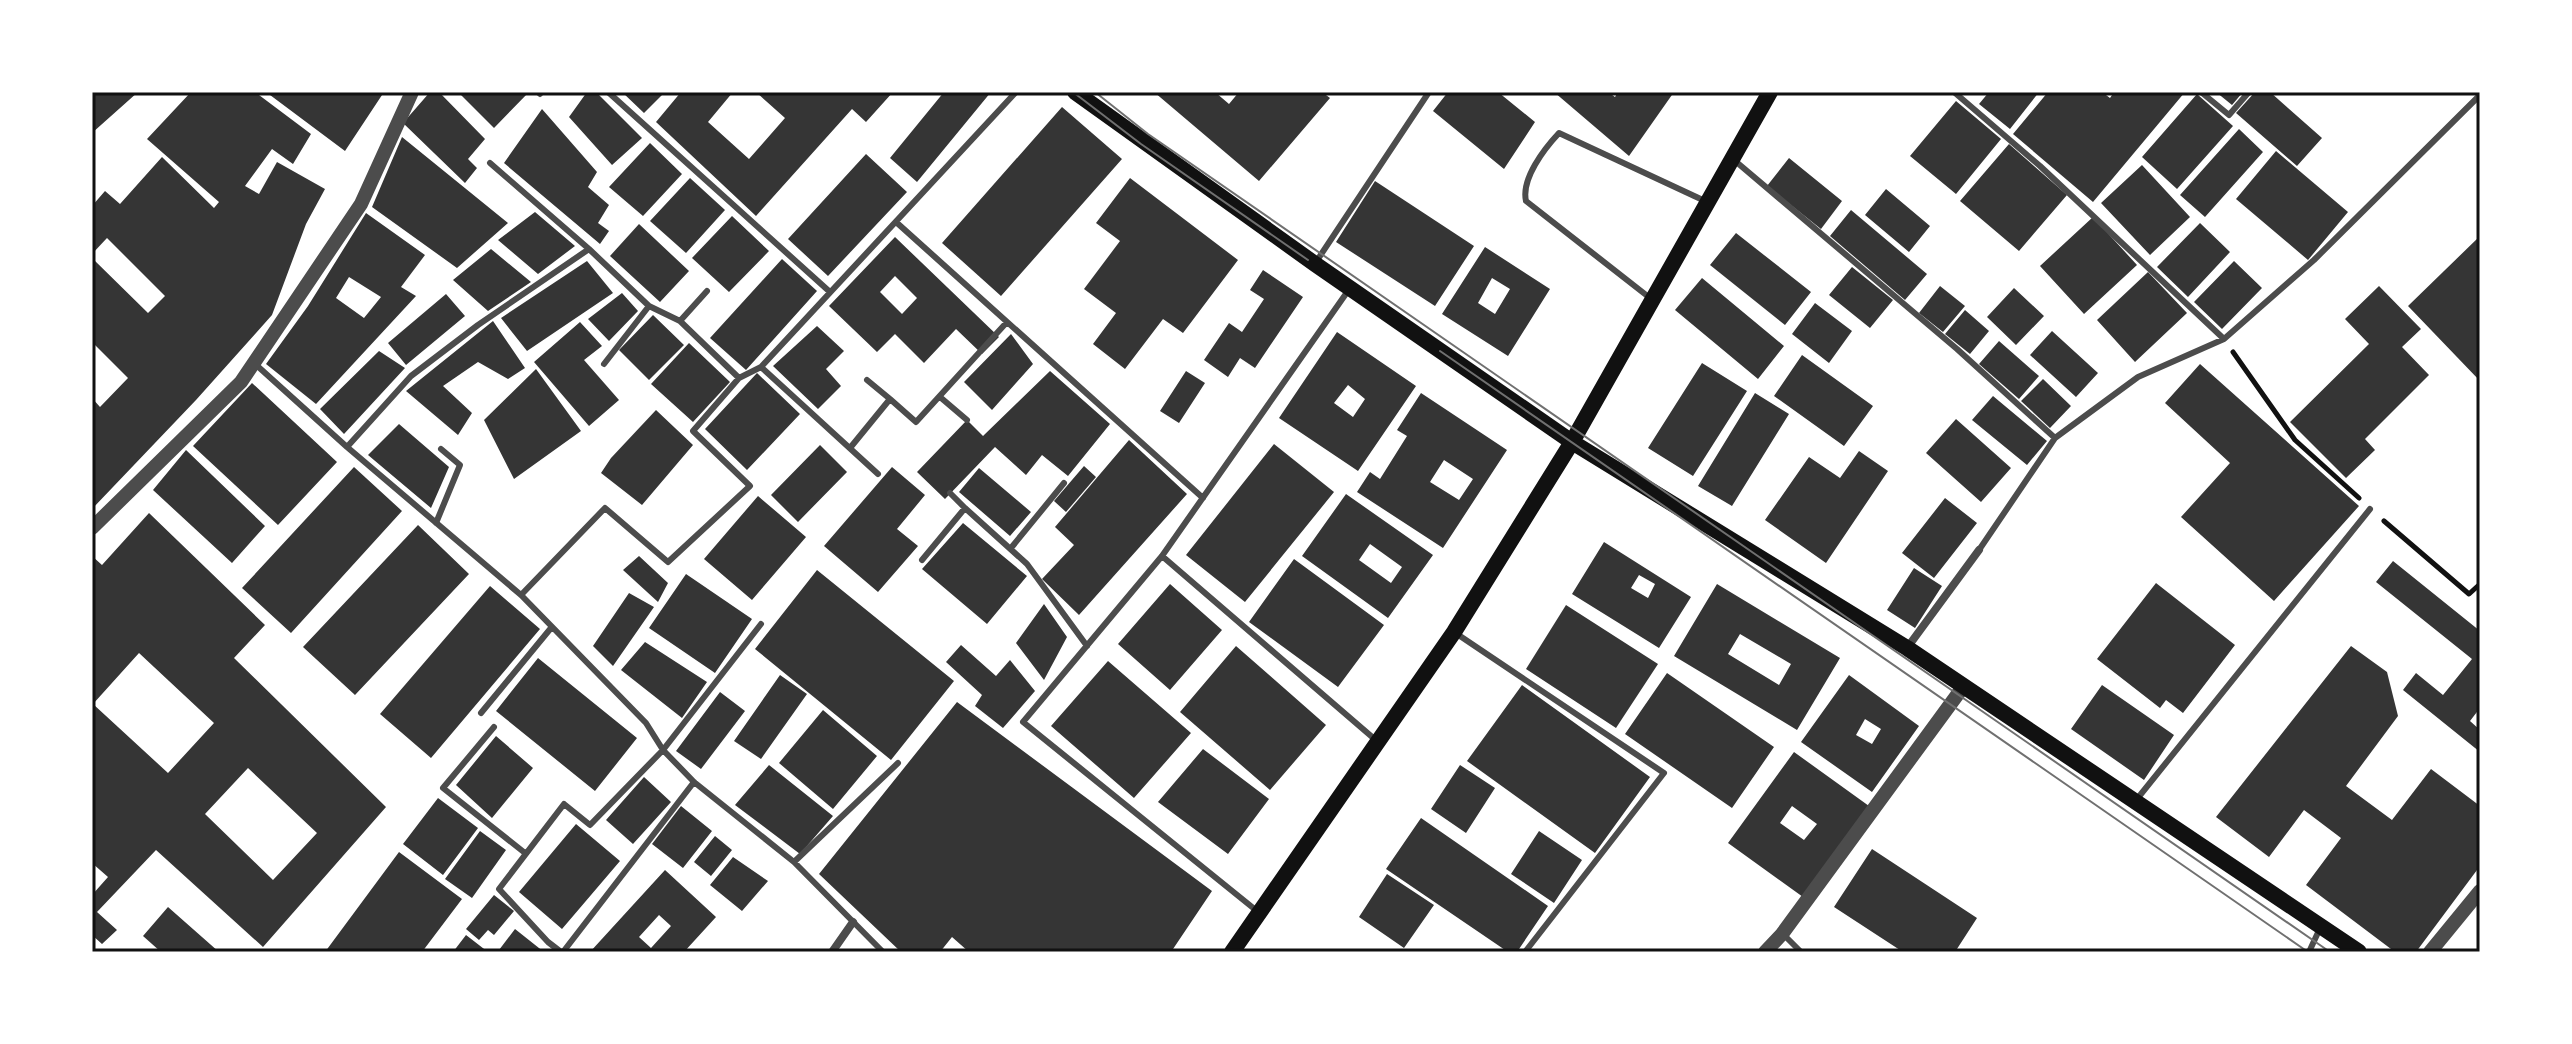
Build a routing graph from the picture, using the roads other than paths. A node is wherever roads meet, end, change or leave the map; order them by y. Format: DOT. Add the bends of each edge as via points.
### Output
graph roads {
  1 [pos="412,92"];
  2 [pos="608,92"];
  3 [pos="1016,92"];
  4 [pos="1075,92"];
  5 [pos="1429,92"];
  6 [pos="1770,92"];
  7 [pos="1954,92"];
  8 [pos="2201,92"];
  9 [pos="2249,92"];
  10 [pos="2480,95"];
  11 [pos="1733,160"];
  12 [pos="490,163"];
  13 [pos="1708,203"];
  14 [pos="896,222"];
  15 [pos="589,249"];
  16 [pos="1315,264"];
  17 [pos="1350,288"];
  18 [pos="707,291"];
  19 [pos="830,292"];
  20 [pos="1653,300"];
  21 [pos="649,306"];
  22 [pos="680,321"];
  23 [pos="1007,322"];
  24 [pos="2224,339"];
  25 [pos="254,363"];
  26 [pos="604,364"];
  27 [pos="761,367"];
  28 [pos="739,378"];
  29 [pos="867,380"];
  30 [pos="940,397"];
  31 [pos="890,399"];
  32 [pos="967,420"];
  33 [pos="2055,438"];
  34 [pos="1572,442"];
  35 [pos="347,447"];
  36 [pos="850,448"];
  37 [pos="441,449"];
  38 [pos="878,474"];
  39 [pos="1064,483"];
  40 [pos="950,493"];
  41 [pos="1203,498"];
  42 [pos="965,508"];
  43 [pos="2370,509"];
  44 [pos="436,523"];
  45 [pos="92,528"];
  46 [pos="1011,548"];
  47 [pos="1979,550"];
  48 [pos="1162,556"];
  49 [pos="922,560"];
  50 [pos="521,595"];
  51 [pos="761,624"];
  52 [pos="551,628"];
  53 [pos="1454,632"];
  54 [pos="1087,646"];
  55 [pos="1907,648"];
  56 [pos="1963,687"];
  57 [pos="481,713"];
  58 [pos="494,727"];
  59 [pos="1378,742"];
  60 [pos="663,750"];
  61 [pos="898,763"];
  62 [pos="694,782"];
  63 [pos="2135,802"];
  64 [pos="525,853"];
  65 [pos="794,862"];
  66 [pos="2480,891"];
  67 [pos="1259,913"];
  68 [pos="853,922"];
  69 [pos="2321,925"];
  70 [pos="1782,934"];
  71 [pos="562,952"];
  72 [pos="832,952"];
  73 [pos="883,952"];
  74 [pos="1232,952"];
  75 [pos="1525,952"];
  76 [pos="1765,952"];
  77 [pos="1801,952"];
  78 [pos="2309,952"];
  79 [pos="2359,952"];
  80 [pos="2430,952"];
  1 -- 25 [label="street" via="361,204"];
  2 -- 19 [label="lane"];
  3 -- 14 [label="lane"];
  4 -- 16 [label="main road"];
  5 -- 16 [label="lane"];
  6 -- 11 [label="main road"];
  7 -- 24 [label="lane"];
  8 -- 9 [label="lane" via="2229,115"];
  10 -- 24 [label="lane" via="2314,260"];
  11 -- 13 [label="main road"];
  11 -- 33 [label="lane"];
  12 -- 15 [label="lane"];
  13 -- 20 [label="main road"];
  13 -- 20 [label="lane" via="1559,133 1529,176 1526,201"];
  14 -- 19 [label="lane"];
  14 -- 23 [label="lane"];
  15 -- 21 [label="lane"];
  15 -- 35 [label="lane" via="411,376"];
  16 -- 17 [label="main road"];
  17 -- 34 [label="main road"];
  17 -- 41 [label="lane"];
  18 -- 22 [label="lane"];
  19 -- 27 [label="lane"];
  20 -- 34 [label="main road"];
  21 -- 22 [label="lane"];
  21 -- 26 [label="lane"];
  22 -- 28 [label="lane"];
  23 -- 30 [label="lane"];
  23 -- 41 [label="lane"];
  24 -- 33 [label="lane" via="2138,377"];
  25 -- 35 [label="lane"];
  25 -- 45 [label="street" via="241,382"];
  27 -- 28 [label="lane"];
  27 -- 36 [label="lane"];
  28 -- 50 [label="lane" via="693,431 750,486 668,562 605,508"];
  29 -- 31 [label="lane"];
  30 -- 31 [label="lane" via="916,422"];
  30 -- 32 [label="lane"];
  31 -- 36 [label="lane"];
  33 -- 47 [label="lane"];
  34 -- 53 [label="main road"];
  34 -- 55 [label="main road"];
  35 -- 44 [label="lane"];
  36 -- 38 [label="lane"];
  37 -- 44 [label="lane" via="460,465"];
  39 -- 46 [label="lane"];
  40 -- 42 [label="lane"];
  41 -- 48 [label="lane"];
  42 -- 46 [label="lane"];
  42 -- 49 [label="lane"];
  43 -- 63 [label="lane"];
  44 -- 50 [label="lane"];
  46 -- 54 [label="lane"];
  47 -- 55 [label="street"];
  48 -- 54 [label="lane"];
  48 -- 59 [label="lane"];
  50 -- 52 [label="lane"];
  51 -- 60 [label="lane"];
  52 -- 57 [label="lane"];
  52 -- 60 [label="lane" via="646,723"];
  53 -- 59 [label="main road"];
  53 -- 75 [label="lane" via="1664,773"];
  54 -- 67 [label="lane" via="1023,722"];
  55 -- 56 [label="main road"];
  56 -- 63 [label="main road"];
  56 -- 70 [label="street"];
  58 -- 64 [label="lane" via="443,788"];
  59 -- 67 [label="main road"];
  60 -- 62 [label="lane"];
  60 -- 64 [label="lane" via="590,825 564,804"];
  61 -- 65 [label="lane"];
  62 -- 65 [label="lane"];
  62 -- 71 [label="lane"];
  63 -- 69 [label="main road"];
  64 -- 71 [label="lane" via="499,889"];
  65 -- 68 [label="lane"];
  66 -- 80 [label="street"];
  67 -- 74 [label="main road"];
  68 -- 72 [label="street"];
  68 -- 73 [label="lane"];
  69 -- 78 [label="lane"];
  69 -- 79 [label="main road"];
  70 -- 76 [label="street"];
  70 -- 77 [label="lane"];
}
